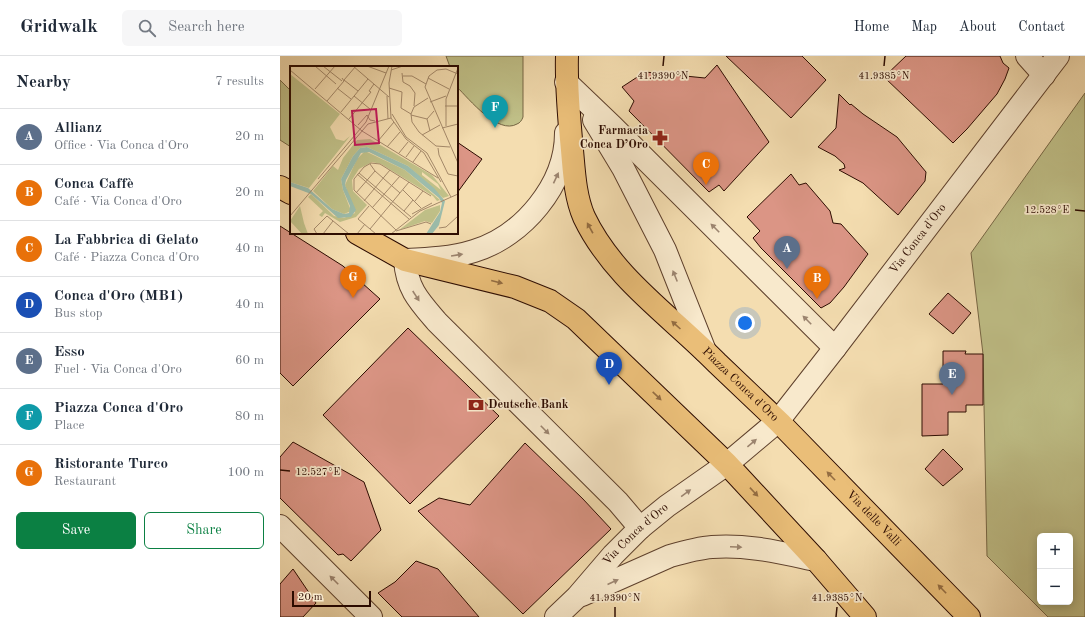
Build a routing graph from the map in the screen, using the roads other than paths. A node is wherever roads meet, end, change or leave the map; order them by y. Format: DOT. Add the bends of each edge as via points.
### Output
graph roads {
  1 [pos="567,56"];
  2 [pos="1026,56"];
  3 [pos="1058,56"];
  4 [pos="1044,75"];
  5 [pos="566,82"];
  6 [pos="358,234"];
  7 [pos="405,260"];
  8 [pos="835,348"];
  9 [pos="705,351"];
  10 [pos="778,421"];
  11 [pos="727,464"];
  12 [pos="280,526"];
  13 [pos="640,528"];
  14 [pos="816,560"];
  15 [pos="577,597"];
  16 [pos="371,617"];
  17 [pos="556,617"];
  18 [pos="865,617"];
  19 [pos="969,617"];
  1 -- 5 [label="main road, Piazza Conca d'Oro"];
  2 -- 4 [label="street"];
  3 -- 4 [label="street, Via Conca d'Oro"];
  4 -- 8 [label="street, Via Conca d'Oro"];
  7 -- 5 [label="street, one-way" via="464,254 480,249 499,240 532,214 552,186 562,160 566,142"];
  8 -- 5 [label="street, one-way"];
  9 -- 5 [label="street, one-way" via="665,250 632,185 597,124"];
  9 -- 5 [label="main road, Piazza Conca d'Oro, one-way" via="618,268 589,226 581,208 575,182"];
  6 -- 7 [label="main road"];
  7 -- 11 [label="main road, one-way" via="515,286 558,306 576,319"];
  7 -- 13 [label="street, one-way" via="411,287 426,309 618,502"];
  8 -- 10 [label="street, Via Conca d'Oro"];
  9 -- 10 [label="main road, Piazza Conca d'Oro"];
  11 -- 10 [label="street, Piazza Conca d'Oro, one-way"];
  19 -- 10 [label="main road, Via delle Valli, one-way"];
  13 -- 11 [label="street, Via Conca d'Oro, one-way"];
  11 -- 14 [label="main road, one-way"];
  16 -- 12 [label="street, one-way"];
  13 -- 15 [label="street, Via Conca d'Oro"];
  15 -- 14 [label="street, one-way" via="666,558 702,548 750,548"];
  14 -- 18 [label="main road"];
  15 -- 17 [label="street, Via Conca d'Oro"];
}
